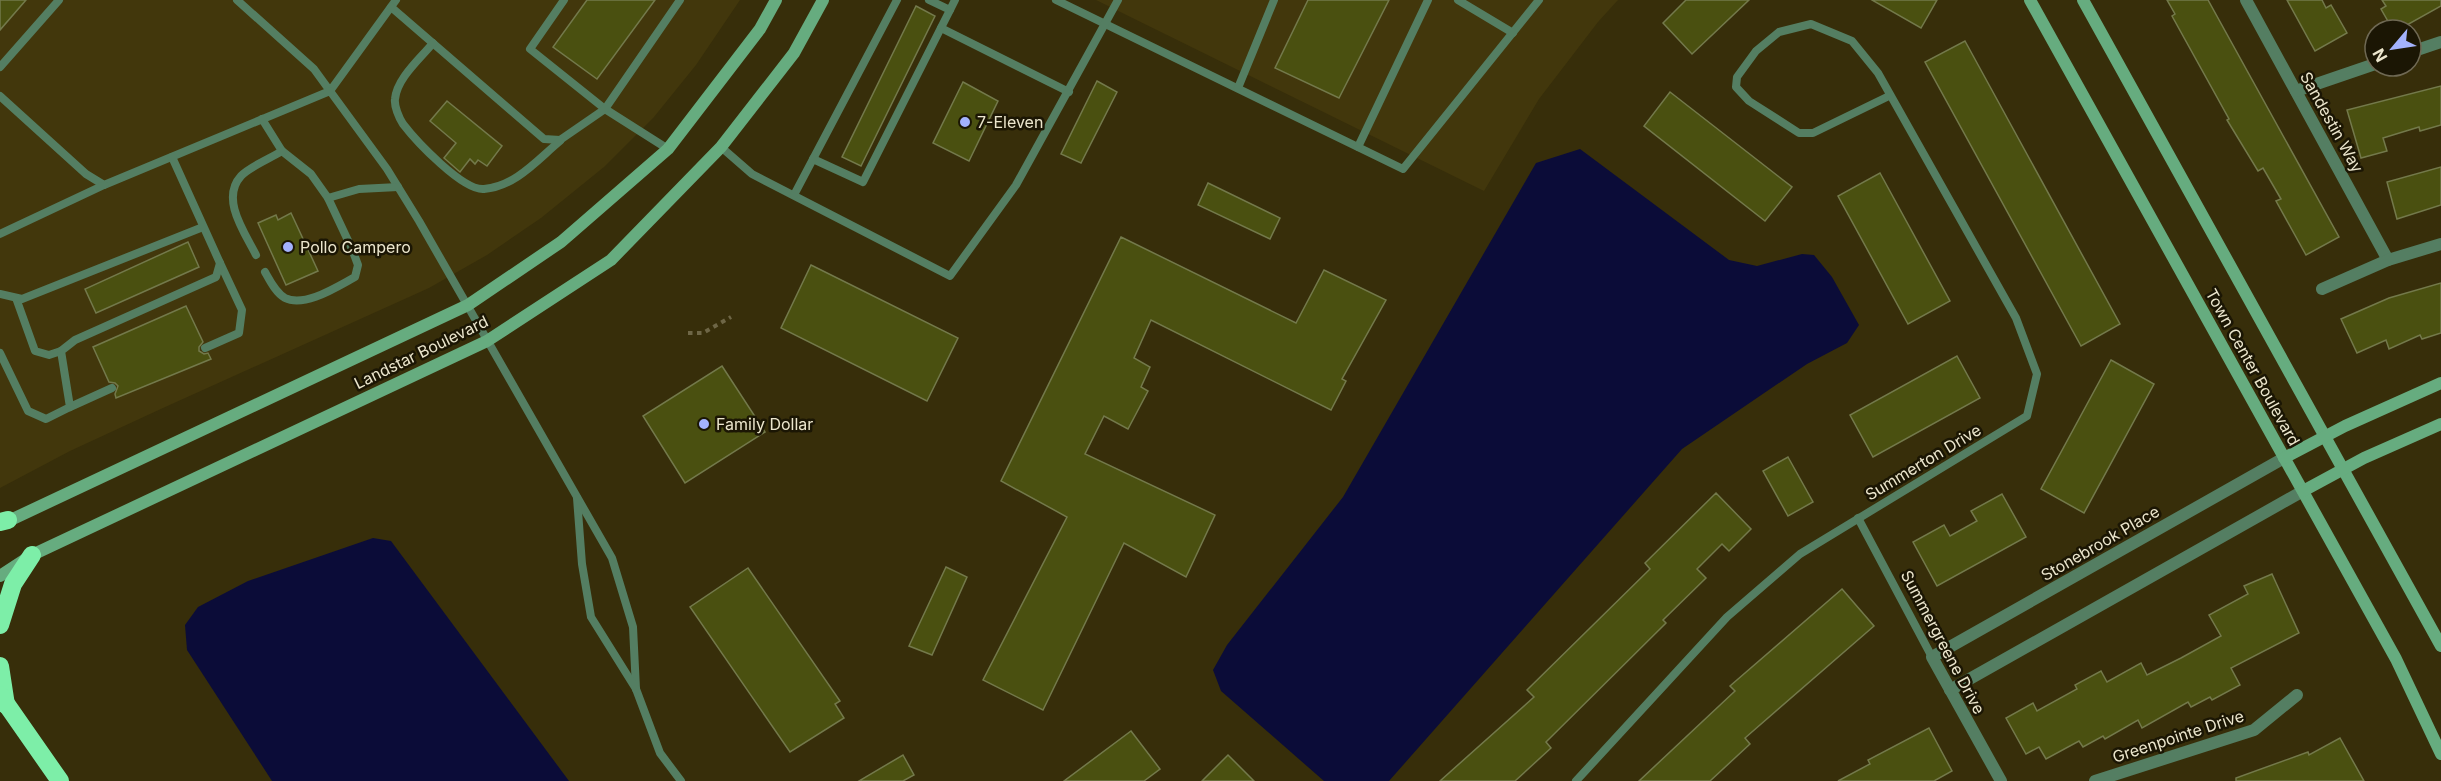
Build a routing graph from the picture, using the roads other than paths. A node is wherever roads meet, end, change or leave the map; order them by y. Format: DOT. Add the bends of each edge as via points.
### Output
graph roads {
  1 [pos="59,0"];
  2 [pos="237,0"];
  3 [pos="564,0"];
  4 [pos="680,0"];
  5 [pos="776,0"];
  6 [pos="823,0"];
  7 [pos="897,0"];
  8 [pos="929,0"];
  9 [pos="955,0"];
  10 [pos="1056,0"];
  11 [pos="1118,0"];
  12 [pos="1274,0"];
  13 [pos="1428,0"];
  14 [pos="1458,0"];
  15 [pos="1539,0"];
  16 [pos="2030,0"];
  17 [pos="2083,0"];
  18 [pos="2246,0"];
  19 [pos="393,4"];
  20 [pos="950,10"];
  21 [pos="1107,25"];
  22 [pos="941,28"];
  23 [pos="1513,33"];
  24 [pos="2441,42"];
  25 [pos="433,43"];
  26 [pos="2423,48"];
  27 [pos="0,67"];
  28 [pos="2363,68"];
  29 [pos="1238,88"];
  30 [pos="330,91"];
  31 [pos="2295,91"];
  32 [pos="1069,92"];
  33 [pos="0,96"];
  34 [pos="1889,96"];
  35 [pos="605,109"];
  36 [pos="262,119"];
  37 [pos="560,140"];
  38 [pos="721,147"];
  39 [pos="1358,147"];
  40 [pos="668,149"];
  41 [pos="282,151"];
  42 [pos="172,157"];
  43 [pos="813,159"];
  44 [pos="104,185"];
  45 [pos="398,188"];
  46 [pos="794,195"];
  47 [pos="328,198"];
  48 [pos="204,227"];
  49 [pos="0,234"];
  50 [pos="2441,244"];
  51 [pos="256,255"];
  52 [pos="2388,260"];
  53 [pos="220,263"];
  54 [pos="265,272"];
  55 [pos="2322,289"];
  56 [pos="0,294"];
  57 [pos="16,298"];
  58 [pos="468,305"];
  59 [pos="487,341"];
  60 [pos="205,348"];
  61 [pos="61,351"];
  62 [pos="0,353"];
  63 [pos="2441,383"];
  64 [pos="112,388"];
  65 [pos="70,407"];
  66 [pos="2441,424"];
  67 [pos="2326,436"];
  68 [pos="2284,458"];
  69 [pos="2344,469"];
  70 [pos="2303,491"];
  71 [pos="577,495"];
  72 [pos="1858,518"];
  73 [pos="3,522"];
  74 [pos="32,555"];
  75 [pos="0,576"];
  76 [pos="0,625"];
  77 [pos="2441,646"];
  78 [pos="1932,657"];
  79 [pos="0,666"];
  80 [pos="636,689"];
  81 [pos="1950,690"];
  82 [pos="2297,695"];
  83 [pos="3,700"];
  84 [pos="2441,754"];
  85 [pos="60,781"];
  86 [pos="681,781"];
  87 [pos="1576,781"];
  88 [pos="2001,781"];
  89 [pos="2095,781"];
  1 -- 27 [label="lane"];
  2 -- 30 [label="lane" via="314,69"];
  3 -- 35 [label="lane" via="530,48"];
  4 -- 35 [label="lane"];
  5 -- 40 [label="main road, Landstar Boulevard" via="760,28"];
  6 -- 38 [label="main road, Landstar Boulevard" via="794,53"];
  7 -- 43 [label="lane"];
  8 -- 20 [label="lane"];
  9 -- 20 [label="lane"];
  10 -- 21 [label="lane"];
  11 -- 21 [label="lane"];
  12 -- 29 [label="lane"];
  13 -- 39 [label="lane"];
  14 -- 23 [label="lane"];
  15 -- 23 [label="lane"];
  16 -- 68 [label="main road, Town Center Boulevard"];
  17 -- 67 [label="main road, Town Center Boulevard"];
  18 -- 31 [label="street, Sandestin Way"];
  19 -- 25 [label="lane"];
  19 -- 30 [label="lane"];
  20 -- 22 [label="lane"];
  21 -- 29 [label="lane"];
  21 -- 32 [label="lane"];
  22 -- 32 [label="lane"];
  22 -- 43 [label="lane" via="862,182"];
  23 -- 39 [label="lane" via="1403,169"];
  24 -- 26 [label="street"];
  25 -- 37 [label="lane" via="544,139"];
  25 -- 37 [label="lane" via="397,87 394,102 402,123 460,180 481,190 520,177"];
  28 -- 31 [label="street"];
  29 -- 39 [label="lane"];
  30 -- 36 [label="lane"];
  30 -- 45 [label="lane"];
  31 -- 52 [label="street, Sandestin Way"];
  32 -- 46 [label="lane" via="1016,185 951,276"];
  33 -- 44 [label="lane" via="86,174"];
  34 -- 34 [label="lane, Summerton Drive" via="1878,73 1852,41 1811,24 1779,32 1756,51 1737,77 1736,87 1749,101 1799,133 1813,133"];
  34 -- 72 [label="lane, Summerton Drive" via="2016,318 2037,374 2027,416"];
  35 -- 37 [label="lane"];
  35 -- 40 [label="lane"];
  36 -- 41 [label="lane"];
  36 -- 42 [label="lane"];
  38 -- 46 [label="lane" via="752,174"];
  38 -- 59 [label="main road, Landstar Boulevard" via="611,260"];
  40 -- 58 [label="main road, Landstar Boulevard" via="561,242"];
  41 -- 47 [label="lane" via="311,174"];
  41 -- 51 [label="lane" via="241,175 233,189 236,215"];
  42 -- 44 [label="lane"];
  42 -- 48 [label="lane"];
  43 -- 46 [label="lane"];
  44 -- 49 [label="lane"];
  45 -- 47 [label="lane" via="359,189"];
  45 -- 58 [label="lane"];
  47 -- 54 [label="lane" via="358,265 356,277 316,297 297,300 285,298"];
  48 -- 53 [label="lane"];
  48 -- 57 [label="lane" via="22,299"];
  50 -- 52 [label="street"];
  52 -- 55 [label="street"];
  53 -- 60 [label="lane" via="242,310 239,333"];
  53 -- 61 [label="lane" via="216,277 75,340"];
  56 -- 57 [label="lane"];
  57 -- 61 [label="lane" via="35,351 50,355"];
  58 -- 59 [label="lane"];
  58 -- 73 [label="main road, Landstar Boulevard"];
  59 -- 71 [label="lane"];
  59 -- 74 [label="main road, Landstar Boulevard"];
  61 -- 65 [label="lane"];
  62 -- 65 [label="lane" via="28,411 45,419"];
  63 -- 67 [label="main road"];
  64 -- 65 [label="lane"];
  66 -- 69 [label="main road"];
  67 -- 68 [label="main road"];
  67 -- 69 [label="main road, Town Center Boulevard"];
  68 -- 70 [label="main road, Town Center Boulevard"];
  68 -- 78 [label="street, Stonebrook Place"];
  69 -- 70 [label="main road"];
  69 -- 77 [label="main road, Town Center Boulevard"];
  70 -- 81 [label="street"];
  70 -- 84 [label="main road, Town Center Boulevard" via="2396,659"];
  71 -- 80 [label="lane" via="612,558 633,627"];
  71 -- 80 [label="lane" via="591,617"];
  72 -- 78 [label="lane, Summergreene Drive"];
  72 -- 87 [label="lane, Summerton Drive" via="1800,554 1727,617"];
  74 -- 75 [label="main road, Landstar Boulevard"];
  74 -- 76 [label="highway" via="13,584"];
  78 -- 81 [label="street, Summergreene Drive"];
  79 -- 83 [label="highway"];
  80 -- 86 [label="lane" via="660,753"];
  81 -- 88 [label="street, Summergreene Drive"];
  82 -- 89 [label="street, Greenpointe Drive" via="2254,730"];
  83 -- 85 [label="highway"];
}
